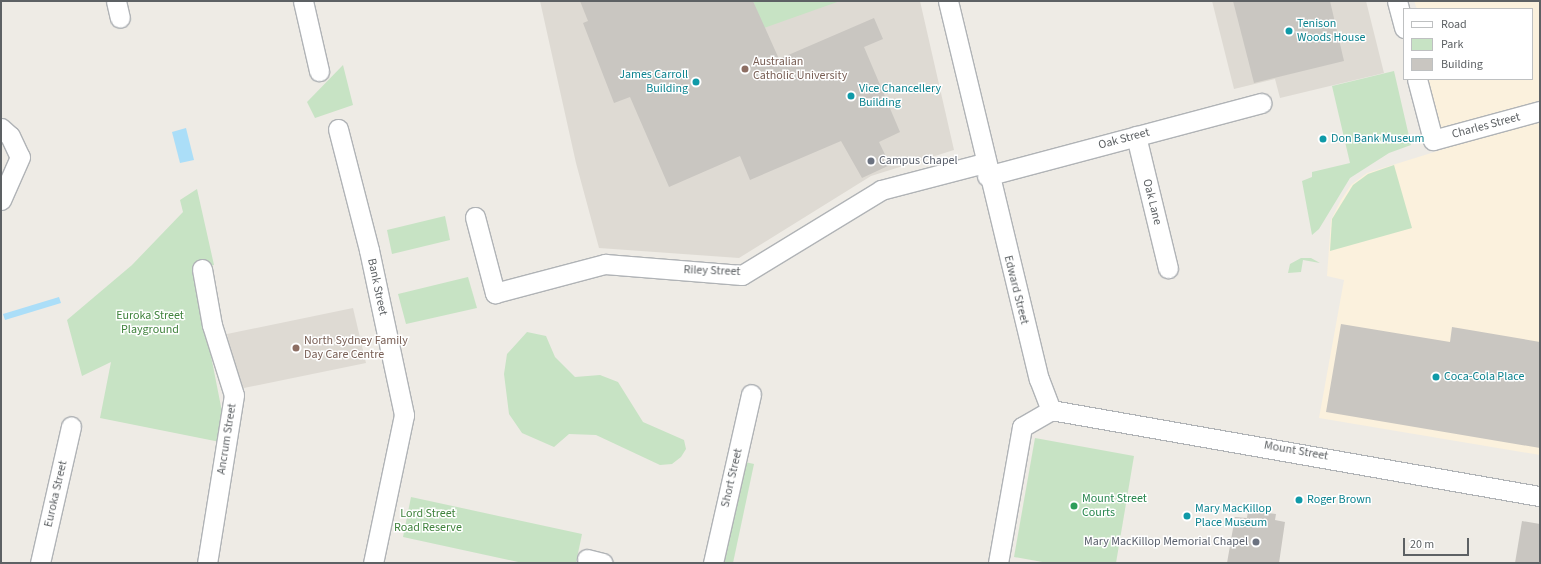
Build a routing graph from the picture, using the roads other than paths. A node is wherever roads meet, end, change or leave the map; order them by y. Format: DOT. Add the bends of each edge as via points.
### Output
graph roads {
  1 [pos="302,1"];
  2 [pos="948,1"];
  3 [pos="1397,1"];
  4 [pos="1403,24"];
  5 [pos="319,71"];
  6 [pos="1417,80"];
  7 [pos="1261,103"];
  8 [pos="1540,111"];
  9 [pos="1,128"];
  10 [pos="338,129"];
  11 [pos="1136,136"];
  12 [pos="986,169"];
  13 [pos="1,200"];
  14 [pos="475,217"];
  15 [pos="1168,268"];
  16 [pos="202,270"];
  17 [pos="751,394"];
  18 [pos="1051,410"];
  19 [pos="72,426"];
  20 [pos="1540,496"];
  21 [pos="40,563"];
  22 [pos="207,563"];
  23 [pos="373,563"];
  24 [pos="713,563"];
  25 [pos="998,563"];
  1 -- 5 [label="street"];
  2 -- 12 [label="street, Edward Street"];
  3 -- 4 [label="street"];
  6 -- 8 [label="street, Charles Street" via="1433,140"];
  7 -- 11 [label="street, Oak Street"];
  9 -- 13 [label="street" via="10,136 20,157"];
  10 -- 23 [label="street, Bank Street" via="369,250 404,415"];
  11 -- 12 [label="street, Oak Street"];
  11 -- 15 [label="street, Oak Lane"];
  12 -- 14 [label="street, Riley Street" via="881,190 742,275 604,264 495,293"];
  12 -- 18 [label="street, Edward Street" via="1039,379"];
  16 -- 22 [label="street, Ancrum Street" via="212,325 234,394"];
  17 -- 24 [label="street, Short Street"];
  18 -- 20 [label="street, Mount Street"];
  18 -- 25 [label="street" via="1022,427"];
  19 -- 21 [label="street, Euroka Street"];
}
